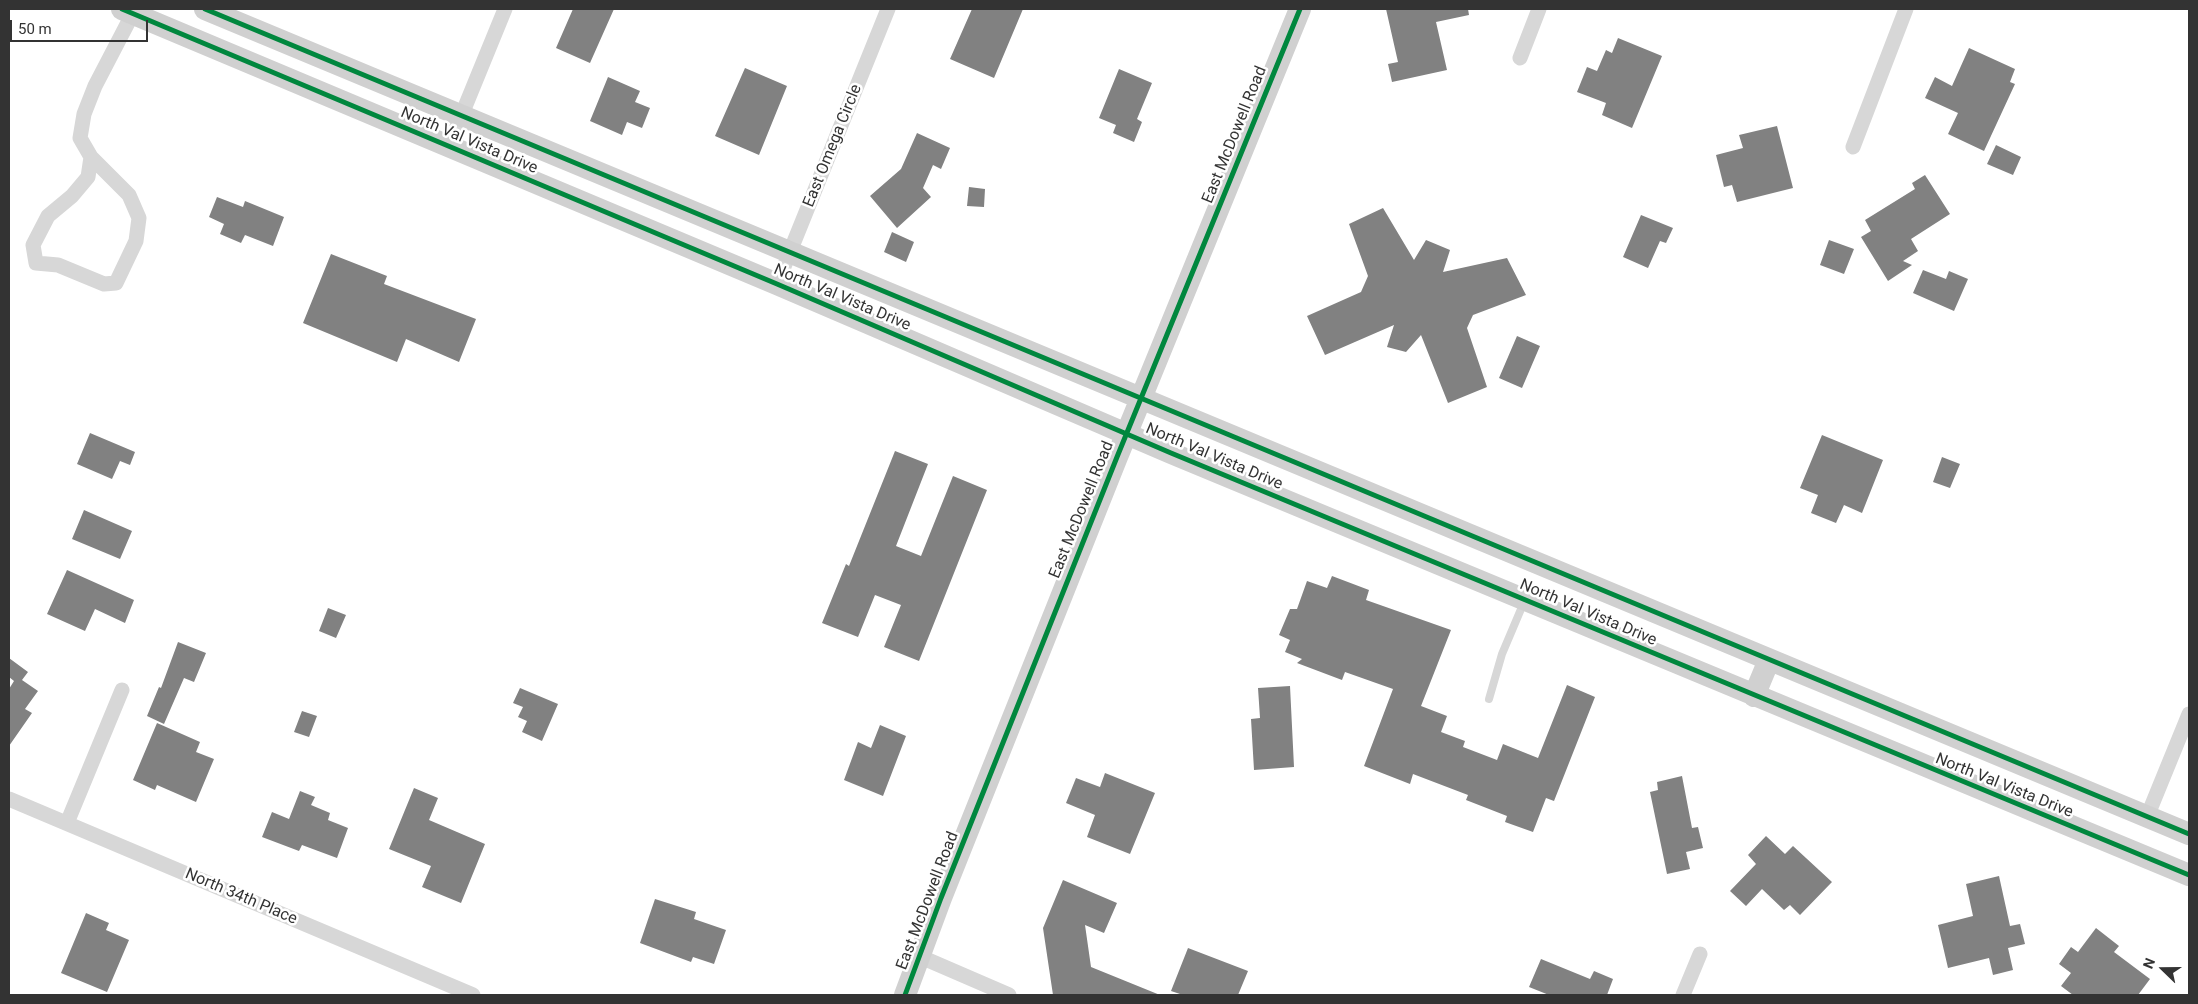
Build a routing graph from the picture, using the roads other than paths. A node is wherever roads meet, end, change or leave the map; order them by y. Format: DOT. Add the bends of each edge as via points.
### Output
graph roads {
  1 [pos="205,9"];
  2 [pos="505,9"];
  3 [pos="888,9"];
  4 [pos="1300,9"];
  5 [pos="1539,9"];
  6 [pos="1906,9"];
  7 [pos="130,10"];
  8 [pos="1520,58"];
  9 [pos="461,117"];
  10 [pos="449,146"];
  11 [pos="1853,147"];
  12 [pos="91,156"];
  13 [pos="790,253"];
  14 [pos="777,284"];
  15 [pos="1141,398"];
  16 [pos="1127,434"];
  17 [pos="1539,564"];
  18 [pos="1525,600"];
  19 [pos="1769,660"];
  20 [pos="122,690"];
  21 [pos="1754,696"];
  22 [pos="1489,699"];
  23 [pos="2189,714"];
  24 [pos="2092,794"];
  25 [pos="9,799"];
  26 [pos="2147,817"];
  27 [pos="67,823"];
  28 [pos="2078,829"];
  29 [pos="2189,834"];
  30 [pos="2133,852"];
  31 [pos="2189,875"];
  32 [pos="1700,954"];
  33 [pos="920,957"];
  34 [pos="473,995"];
  35 [pos="905,995"];
  36 [pos="1009,995"];
  37 [pos="1683,995"];
  1 -- 9 [label="main road, North Val Vista Drive"];
  2 -- 9 [label="street"];
  3 -- 13 [label="street, East Omega Circle"];
  4 -- 15 [label="main road, East McDowell Road"];
  5 -- 8 [label="street"];
  6 -- 11 [label="street"];
  7 -- 10 [label="main road, North Val Vista Drive"];
  7 -- 12 [label="street" via="84,114 80,138"];
  9 -- 10 [label="street"];
  9 -- 13 [label="main road, North Val Vista Drive"];
  10 -- 14 [label="main road, North Val Vista Drive"];
  12 -- 12 [label="street" via="88,177 48,216 33,245 36,263 58,266 104,284 116,283 136,241 139,218 129,195"];
  13 -- 14 [label="street, East Omega Circle"];
  13 -- 15 [label="main road, North Val Vista Drive"];
  14 -- 16 [label="main road, North Val Vista Drive"];
  15 -- 16 [label="main road, East McDowell Road"];
  15 -- 17 [label="main road, North Val Vista Drive"];
  16 -- 18 [label="main road, North Val Vista Drive"];
  16 -- 33 [label="main road, East McDowell Road"];
  17 -- 18 [label="main road"];
  17 -- 19 [label="main road, North Val Vista Drive"];
  18 -- 21 [label="main road, North Val Vista Drive"];
  18 -- 22 [label="lane" via="1502,654"];
  19 -- 21 [label="main road"];
  19 -- 24 [label="main road, North Val Vista Drive"];
  20 -- 27 [label="street"];
  21 -- 28 [label="main road, North Val Vista Drive"];
  23 -- 26 [label="street"];
  24 -- 26 [label="main road, North Val Vista Drive"];
  24 -- 28 [label="main road"];
  25 -- 27 [label="street, North 34th Place"];
  26 -- 29 [label="main road, North Val Vista Drive"];
  26 -- 30 [label="main road"];
  27 -- 34 [label="street, North 34th Place"];
  28 -- 30 [label="main road, North Val Vista Drive"];
  30 -- 31 [label="main road, North Val Vista Drive"];
  32 -- 37 [label="street"];
  33 -- 35 [label="main road, East McDowell Road"];
  33 -- 36 [label="street"];
}
